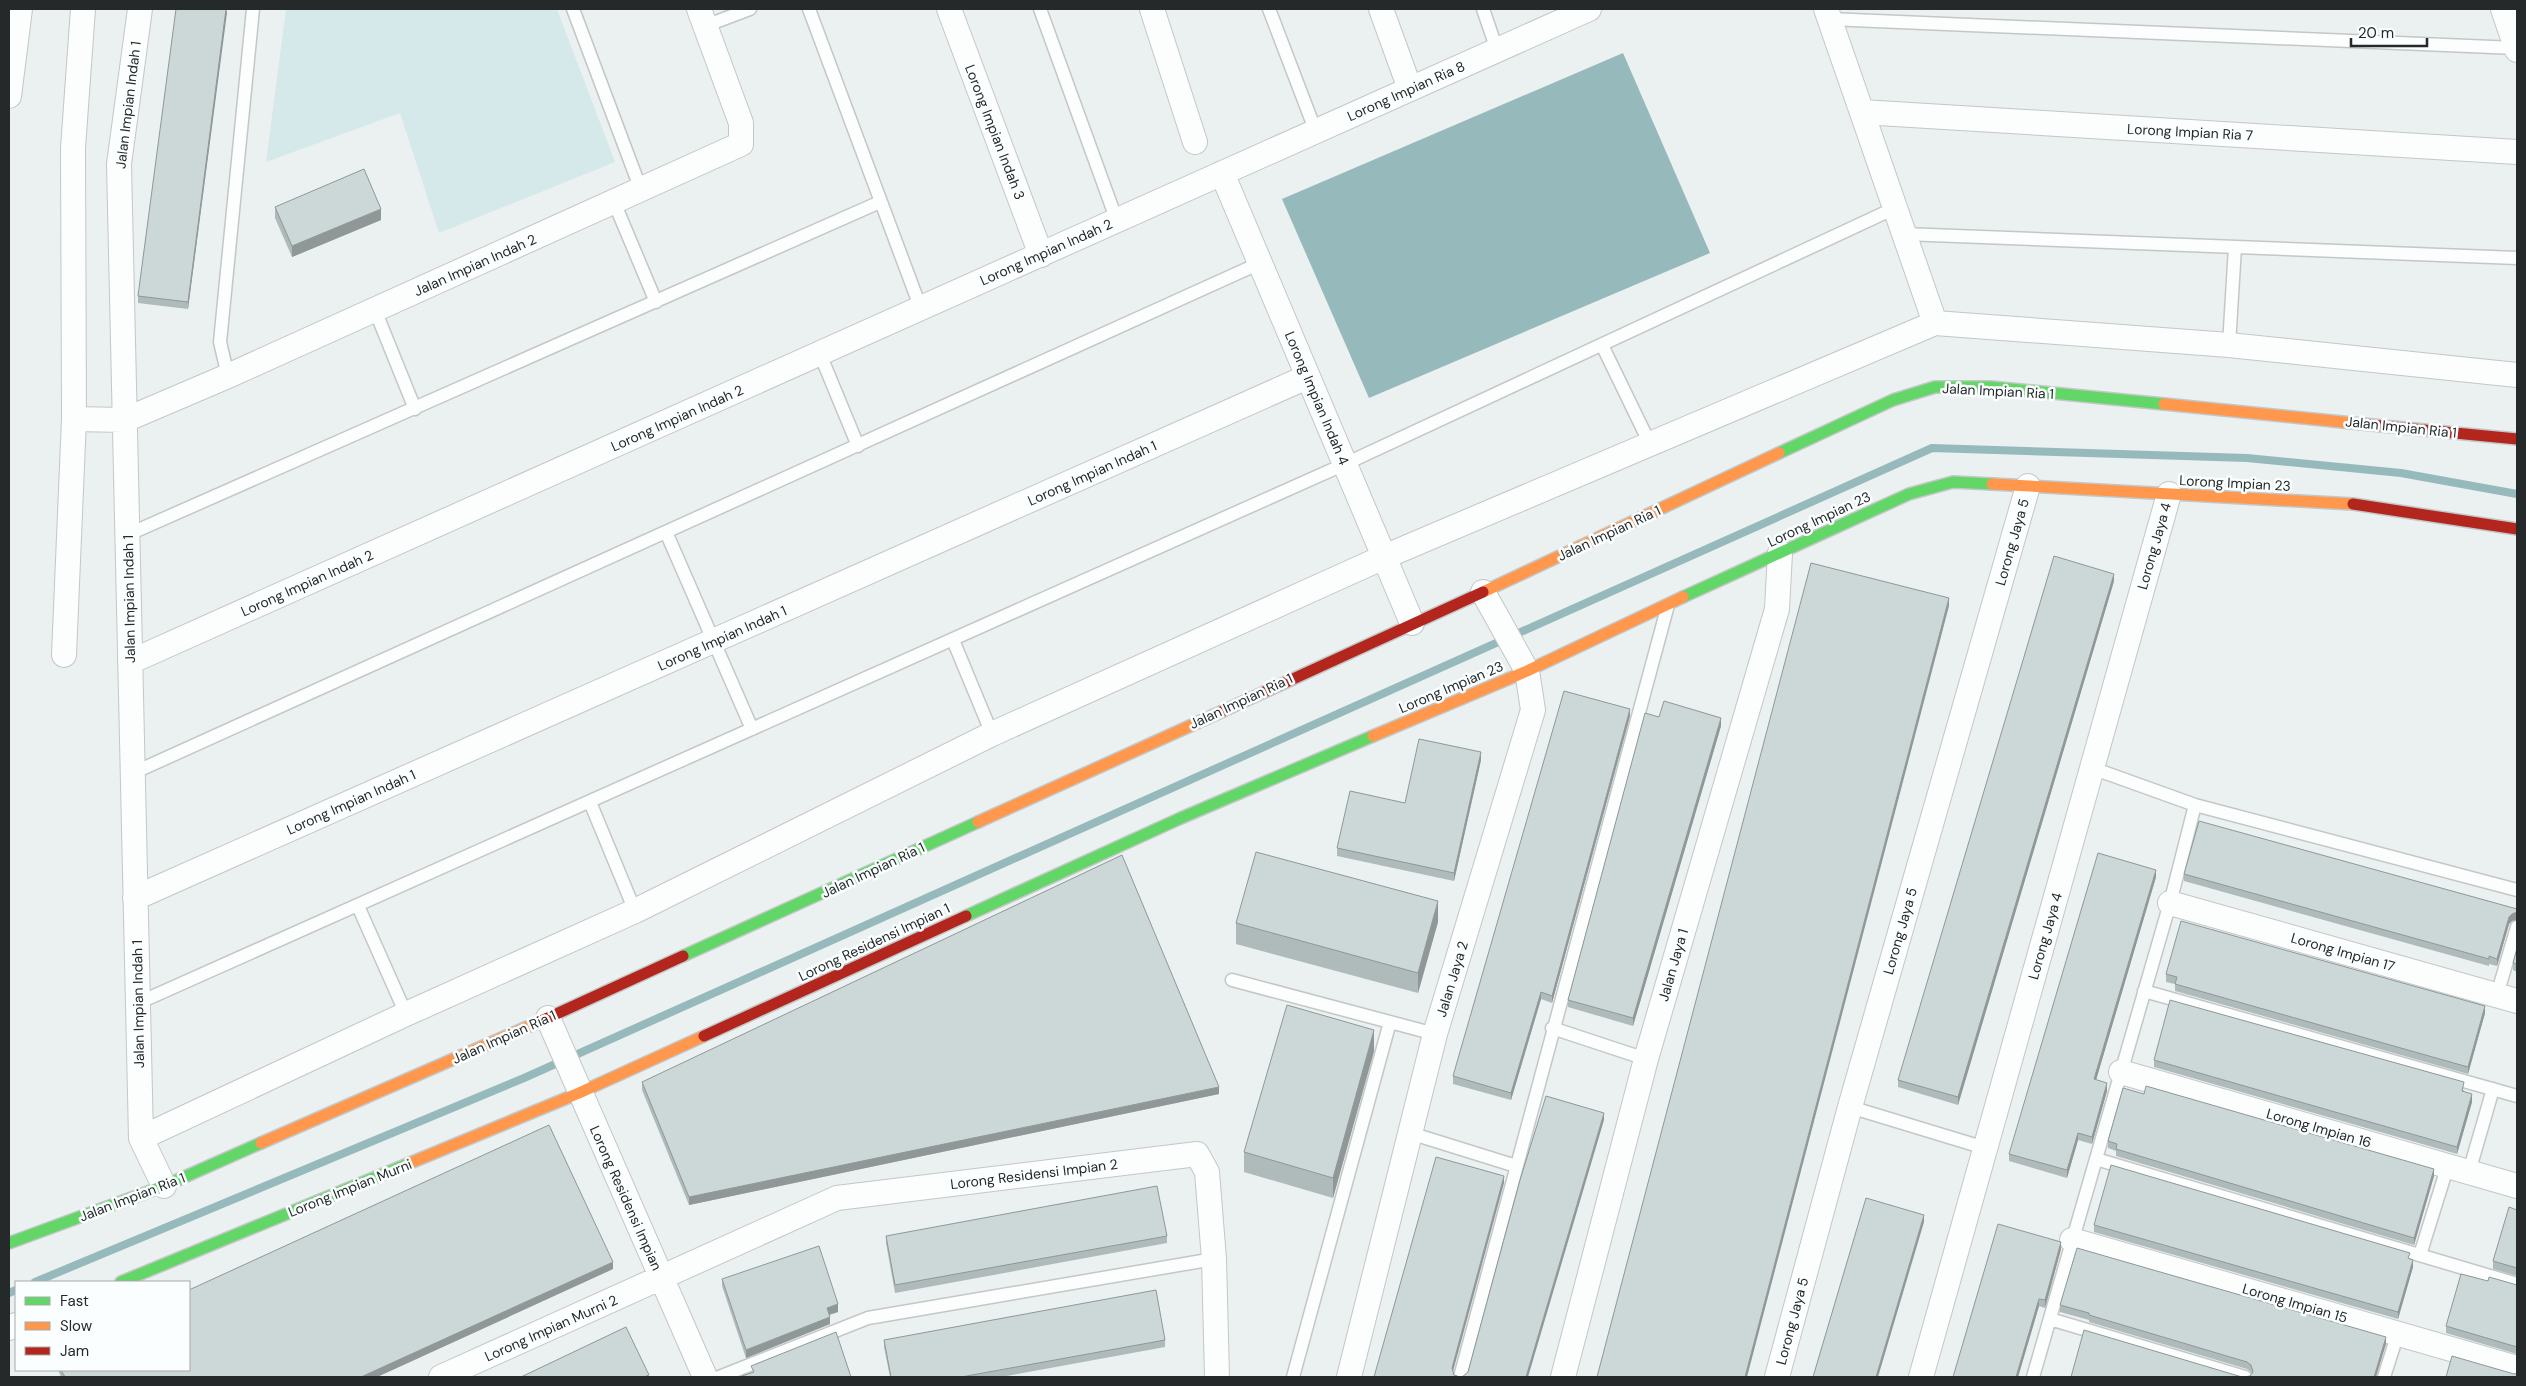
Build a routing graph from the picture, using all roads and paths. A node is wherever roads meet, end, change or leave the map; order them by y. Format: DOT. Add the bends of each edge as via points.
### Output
graph roads {
  1 [pos="20,9"];
  2 [pos="83,9"];
  3 [pos="140,9"];
  4 [pos="253,9"];
  5 [pos="573,9"];
  6 [pos="750,9"];
  7 [pos="809,9"];
  8 [pos="949,9"];
  9 [pos="1040,9"];
  10 [pos="1152,9"];
  11 [pos="1269,9"];
  12 [pos="1382,9"];
  13 [pos="1483,9"];
  14 [pos="1589,9"];
  15 [pos="2503,9"];
  16 [pos="1827,14"];
  17 [pos="702,17"];
  18 [pos="2517,49"];
  19 [pos="1498,50"];
  20 [pos="1410,89"];
  21 [pos="9,96"];
  22 [pos="1862,112"];
  23 [pos="1316,132"];
  24 [pos="1195,142"];
  25 [pos="2517,152"];
  26 [pos="1222,173"];
  27 [pos="641,190"];
  28 [pos="614,202"];
  29 [pos="880,202"];
  30 [pos="1896,208"];
  31 [pos="1117,221"];
  32 [pos="1904,234"];
  33 [pos="2235,247"];
  34 [pos="1041,255"];
  35 [pos="2517,258"];
  36 [pos="1260,263"];
  37 [pos="656,302"];
  38 [pos="920,308"];
  39 [pos="375,310"];
  40 [pos="1935,323"];
  41 [pos="1602,345"];
  42 [pos="2229,345"];
  43 [pos="820,354"];
  44 [pos="2517,375"];
  45 [pos="228,376"];
  46 [pos="1307,377"];
  47 [pos="415,409"];
  48 [pos="74,420"];
  49 [pos="125,420"];
  50 [pos="2517,439"];
  51 [pos="1650,444"];
  52 [pos="858,446"];
  53 [pos="1345,464"];
  54 [pos="2028,486"];
  55 [pos="2169,494"];
  56 [pos="2517,529"];
  57 [pos="666,532"];
  58 [pos="128,535"];
  59 [pos="1780,553"];
  60 [pos="1384,558"];
  61 [pos="1483,592"];
  62 [pos="1669,603"];
  63 [pos="1412,623"];
  64 [pos="953,640"];
  65 [pos="714,641"];
  66 [pos="64,655"];
  67 [pos="130,662"];
  68 [pos="1527,671"];
  69 [pos="752,729"];
  70 [pos="992,734"];
  71 [pos="2092,768"];
  72 [pos="133,773"];
  73 [pos="590,802"];
  74 [pos="2195,805"];
  75 [pos="1181,818"];
  76 [pos="2517,890"];
  77 [pos="135,898"];
  78 [pos="2170,903"];
  79 [pos="358,906"];
  80 [pos="635,911"];
  81 [pos="2517,927"];
  82 [pos="1232,980"];
  83 [pos="2144,991"];
  84 [pos="2507,998"];
  85 [pos="138,1003"];
  86 [pos="406,1014"];
  87 [pos="548,1018"];
  88 [pos="1390,1022"];
  89 [pos="1552,1028"];
  90 [pos="1435,1034"];
  91 [pos="1646,1059"];
  92 [pos="2121,1072"];
  93 [pos="575,1084"];
  94 [pos="2493,1089"];
  95 [pos="2517,1096"];
  96 [pos="1850,1107"];
  97 [pos="1410,1133"];
  98 [pos="141,1138"];
  99 [pos="1985,1148"];
  100 [pos="2096,1159"];
  101 [pos="1516,1166"];
  102 [pos="2458,1168"];
  103 [pos="164,1186"];
  104 [pos="2517,1186"];
  105 [pos="2072,1240"];
  106 [pos="9,1243"];
  107 [pos="2420,1255"];
  108 [pos="1214,1259"];
  109 [pos="662,1279"];
  110 [pos="123,1281"];
  111 [pos="2517,1284"];
  112 [pos="2050,1319"];
  113 [pos="2398,1333"];
  114 [pos="2517,1368"];
  115 [pos="441,1377"];
  116 [pos="705,1377"];
  117 [pos="719,1377"];
  118 [pos="1217,1377"];
  119 [pos="1293,1377"];
  120 [pos="1349,1377"];
  121 [pos="1460,1377"];
  122 [pos="1563,1377"];
  123 [pos="1777,1377"];
  124 [pos="1921,1377"];
  125 [pos="2033,1377"];
  126 [pos="2245,1377"];
  127 [pos="2384,1377"];
  1 -- 21 [label="street"];
  2 -- 48 [label="street" via="73,148"];
  3 -- 49 [label="street, Jalan Impian Indah 1" via="119,164"];
  4 -- 45 [label="lane" via="220,342"];
  5 -- 27 [label="lane"];
  6 -- 17 [label="lane"];
  7 -- 29 [label="lane"];
  8 -- 34 [label="street, Lorong Impian Indah 3"];
  9 -- 31 [label="lane"];
  10 -- 24 [label="street"];
  11 -- 23 [label="lane"];
  12 -- 20 [label="street"];
  13 -- 19 [label="lane"];
  14 -- 19 [label="street, Lorong Impian Ria 8"];
  15 -- 18 [label="street"];
  16 -- 18 [label="lane"];
  16 -- 22 [label="street"];
  17 -- 27 [label="street, Jalan Impian Indah 2" via="741,123 740,144"];
  19 -- 20 [label="street, Lorong Impian Ria 8"];
  20 -- 23 [label="street, Lorong Impian Ria 8"];
  22 -- 25 [label="street, Lorong Impian Ria 7"];
  22 -- 30 [label="street"];
  23 -- 26 [label="street, Lorong Impian Ria 8"];
  26 -- 31 [label="street, Lorong Impian Indah 2"];
  26 -- 36 [label="street, Lorong Impian Indah 4"];
  27 -- 28 [label="street, Jalan Impian Indah 2"];
  28 -- 37 [label="lane"];
  28 -- 39 [label="street, Jalan Impian Indah 2"];
  29 -- 37 [label="lane"];
  29 -- 38 [label="lane"];
  30 -- 32 [label="street"];
  30 -- 41 [label="lane"];
  31 -- 34 [label="street, Lorong Impian Indah 2"];
  32 -- 33 [label="lane"];
  32 -- 40 [label="street"];
  33 -- 35 [label="lane"];
  33 -- 42 [label="lane"];
  34 -- 38 [label="street, Lorong Impian Indah 2"];
  36 -- 46 [label="street, Lorong Impian Indah 4"];
  36 -- 52 [label="lane"];
  37 -- 47 [label="lane"];
  38 -- 43 [label="street, Lorong Impian Indah 2"];
  39 -- 45 [label="street, Jalan Impian Indah 2"];
  39 -- 47 [label="lane"];
  40 -- 42 [label="street"];
  40 -- 51 [label="street"];
  41 -- 51 [label="lane"];
  41 -- 53 [label="lane"];
  42 -- 44 [label="street"];
  43 -- 52 [label="lane"];
  43 -- 67 [label="street, Lorong Impian Indah 2"];
  45 -- 49 [label="street, Jalan Impian Indah 2"];
  46 -- 53 [label="street, Lorong Impian Indah 4"];
  46 -- 65 [label="street, Lorong Impian Indah 1"];
  47 -- 58 [label="lane"];
  48 -- 49 [label="street, Jalan Impian Indah 2"];
  48 -- 66 [label="street"];
  49 -- 58 [label="street, Jalan Impian Indah 1"];
  50 -- 61 [label="street, Jalan Impian Ria 1" via="1991,388 1936,387 1893,400"];
  51 -- 60 [label="street"];
  52 -- 57 [label="lane"];
  53 -- 60 [label="street, Lorong Impian Indah 4"];
  53 -- 64 [label="lane"];
  54 -- 55 [label="street, Lorong Impian 23"];
  54 -- 59 [label="street, Lorong Impian 23" via="1953,482 1918,492"];
  54 -- 96 [label="street, Lorong Jaya 5"];
  55 -- 56 [label="street, Lorong Impian 23" via="2357,504"];
  55 -- 71 [label="street, Lorong Jaya 4"];
  57 -- 65 [label="lane"];
  57 -- 72 [label="lane"];
  58 -- 67 [label="street, Jalan Impian Indah 1"];
  59 -- 62 [label="street, Lorong Impian 23"];
  59 -- 91 [label="street, Jalan Jaya 1" via="1777,609"];
  60 -- 63 [label="street, Lorong Impian Indah 4"];
  60 -- 70 [label="street"];
  61 -- 63 [label="street, Jalan Impian Ria 1"];
  61 -- 68 [label="street, Jalan Jaya 2"];
  62 -- 68 [label="street, Lorong Impian 23"];
  62 -- 89 [label="lane"];
  63 -- 87 [label="street, Jalan Impian Ria 1"];
  64 -- 69 [label="lane"];
  64 -- 70 [label="lane"];
  65 -- 69 [label="lane"];
  65 -- 77 [label="street, Lorong Impian Indah 1"];
  67 -- 72 [label="street, Jalan Impian Indah 1"];
  68 -- 75 [label="street, Lorong Impian 23"];
  68 -- 90 [label="street, Jalan Jaya 2" via="1533,710"];
  69 -- 73 [label="lane"];
  70 -- 80 [label="street"];
  71 -- 74 [label="lane"];
  71 -- 99 [label="street, Lorong Jaya 4"];
  72 -- 77 [label="street, Jalan Impian Indah 1"];
  73 -- 79 [label="lane"];
  73 -- 80 [label="lane"];
  74 -- 76 [label="lane"];
  74 -- 78 [label="lane"];
  75 -- 93 [label="street, Lorong Residensi Impian 1"];
  77 -- 85 [label="street, Jalan Impian Indah 1"];
  78 -- 83 [label="lane"];
  78 -- 84 [label="street, Lorong Impian 17"];
  79 -- 85 [label="lane"];
  79 -- 86 [label="lane"];
  80 -- 86 [label="street"];
  81 -- 84 [label="lane"];
  82 -- 88 [label="lane"];
  83 -- 92 [label="lane"];
  83 -- 94 [label="lane"];
  85 -- 98 [label="street, Jalan Impian Indah 1"];
  86 -- 98 [label="street"];
  87 -- 93 [label="street, Lorong Residensi Impian"];
  87 -- 103 [label="street, Jalan Impian Ria 1"];
  88 -- 90 [label="lane"];
  88 -- 119 [label="lane"];
  89 -- 91 [label="lane"];
  89 -- 101 [label="lane"];
  90 -- 97 [label="street, Jalan Jaya 2"];
  91 -- 122 [label="street, Jalan Jaya 1"];
  92 -- 100 [label="lane"];
  92 -- 102 [label="street, Lorong Impian 16"];
  93 -- 109 [label="street, Lorong Residensi Impian"];
  93 -- 110 [label="street, Lorong Impian Murni"];
  94 -- 95 [label="lane"];
  94 -- 102 [label="lane"];
  96 -- 99 [label="lane"];
  96 -- 123 [label="street, Lorong Jaya 5"];
  97 -- 101 [label="lane"];
  97 -- 120 [label="street, Jalan Jaya 2"];
  98 -- 103 [label="street, Jalan Impian Indah 1"];
  99 -- 124 [label="street, Lorong Jaya 4"];
  100 -- 105 [label="lane"];
  100 -- 107 [label="lane"];
  101 -- 121 [label="lane"];
  102 -- 104 [label="street, Lorong Impian 16"];
  102 -- 107 [label="lane"];
  103 -- 106 [label="street, Jalan Impian Ria 1"];
  105 -- 112 [label="lane"];
  105 -- 113 [label="street, Lorong Impian 15"];
  107 -- 111 [label="lane"];
  108 -- 109 [label="street, Lorong Residensi Impian 2" via="1207,1172 1197,1154 837,1198"];
  108 -- 117 [label="lane" via="868,1318"];
  108 -- 118 [label="street, Lorong Residensi Impian 2"];
  109 -- 115 [label="street, Lorong Impian Murni 2"];
  109 -- 116 [label="street, Lorong Residensi Impian"];
  112 -- 125 [label="lane"];
  112 -- 126 [label="lane"];
  113 -- 114 [label="street, Lorong Impian 15"];
  113 -- 127 [label="lane"];
}
